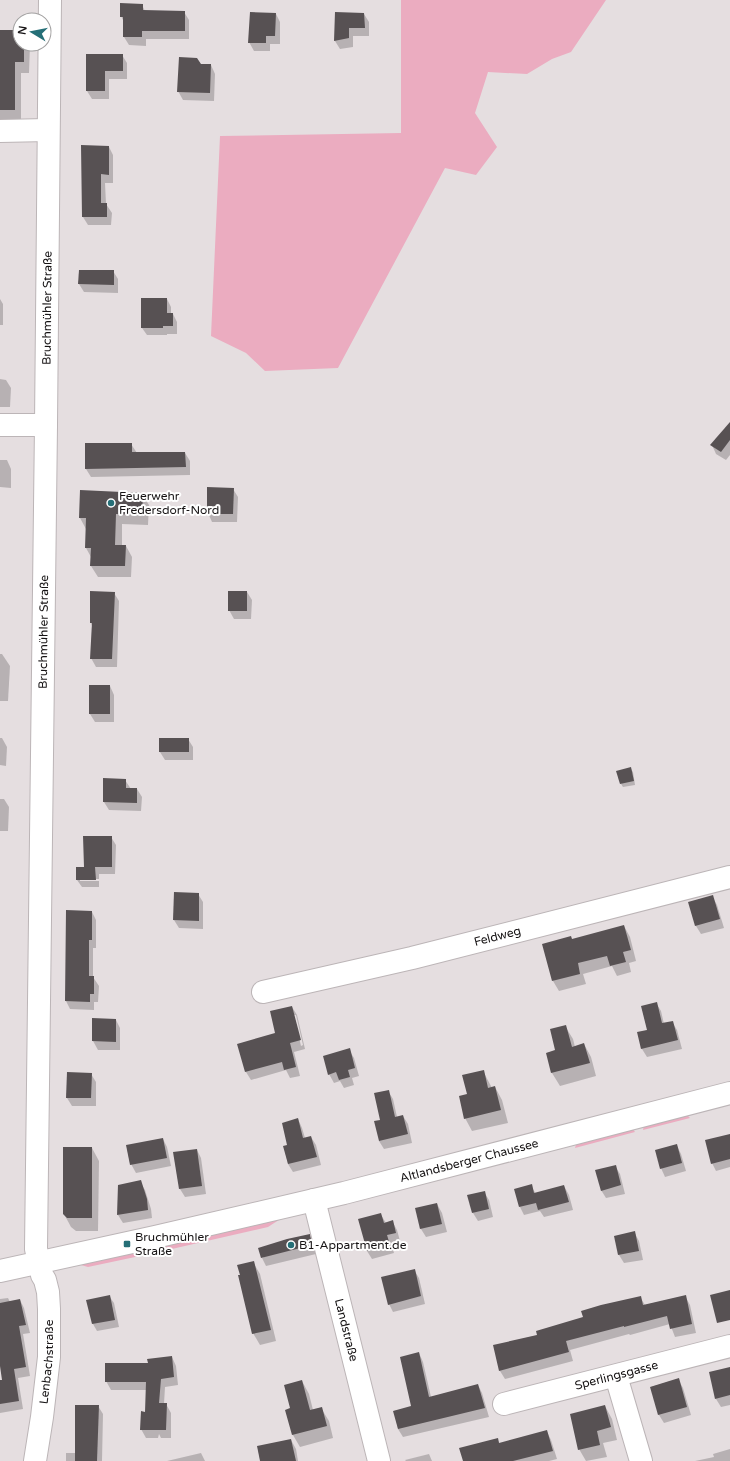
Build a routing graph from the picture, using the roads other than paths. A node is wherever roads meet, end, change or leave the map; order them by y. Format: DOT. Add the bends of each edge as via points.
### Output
graph roads {
  1 [pos="50,0"];
  2 [pos="48,130"];
  3 [pos="0,131"];
  4 [pos="0,425"];
  5 [pos="46,425"];
  6 [pos="730,877"];
  7 [pos="263,992"];
  8 [pos="730,1093"];
  9 [pos="314,1200"];
  10 [pos="39,1263"];
  11 [pos="0,1271"];
  12 [pos="730,1346"];
  13 [pos="616,1376"];
  14 [pos="504,1404"];
  15 [pos="35,1461"];
  16 [pos="379,1461"];
  17 [pos="641,1461"];
  1 -- 2 [label="street, Bruchmühler Straße"];
  2 -- 3 [label="street"];
  2 -- 5 [label="street, Bruchmühler Straße"];
  4 -- 5 [label="street"];
  5 -- 10 [label="street, Bruchmühler Straße" via="36,1249"];
  6 -- 7 [label="street, Feldweg" via="412,958"];
  8 -- 9 [label="street, Altlandsberger Chaussee"];
  9 -- 10 [label="street, Altlandsberger Chaussee"];
  9 -- 16 [label="street, Landstraße"];
  10 -- 11 [label="street, Altlandsberger Chaussee"];
  10 -- 15 [label="street, Lenbachstraße" via="48,1292 49,1357"];
  12 -- 13 [label="street, Sperlingsgasse"];
  13 -- 14 [label="street, Sperlingsgasse"];
  13 -- 17 [label="street"];
}
